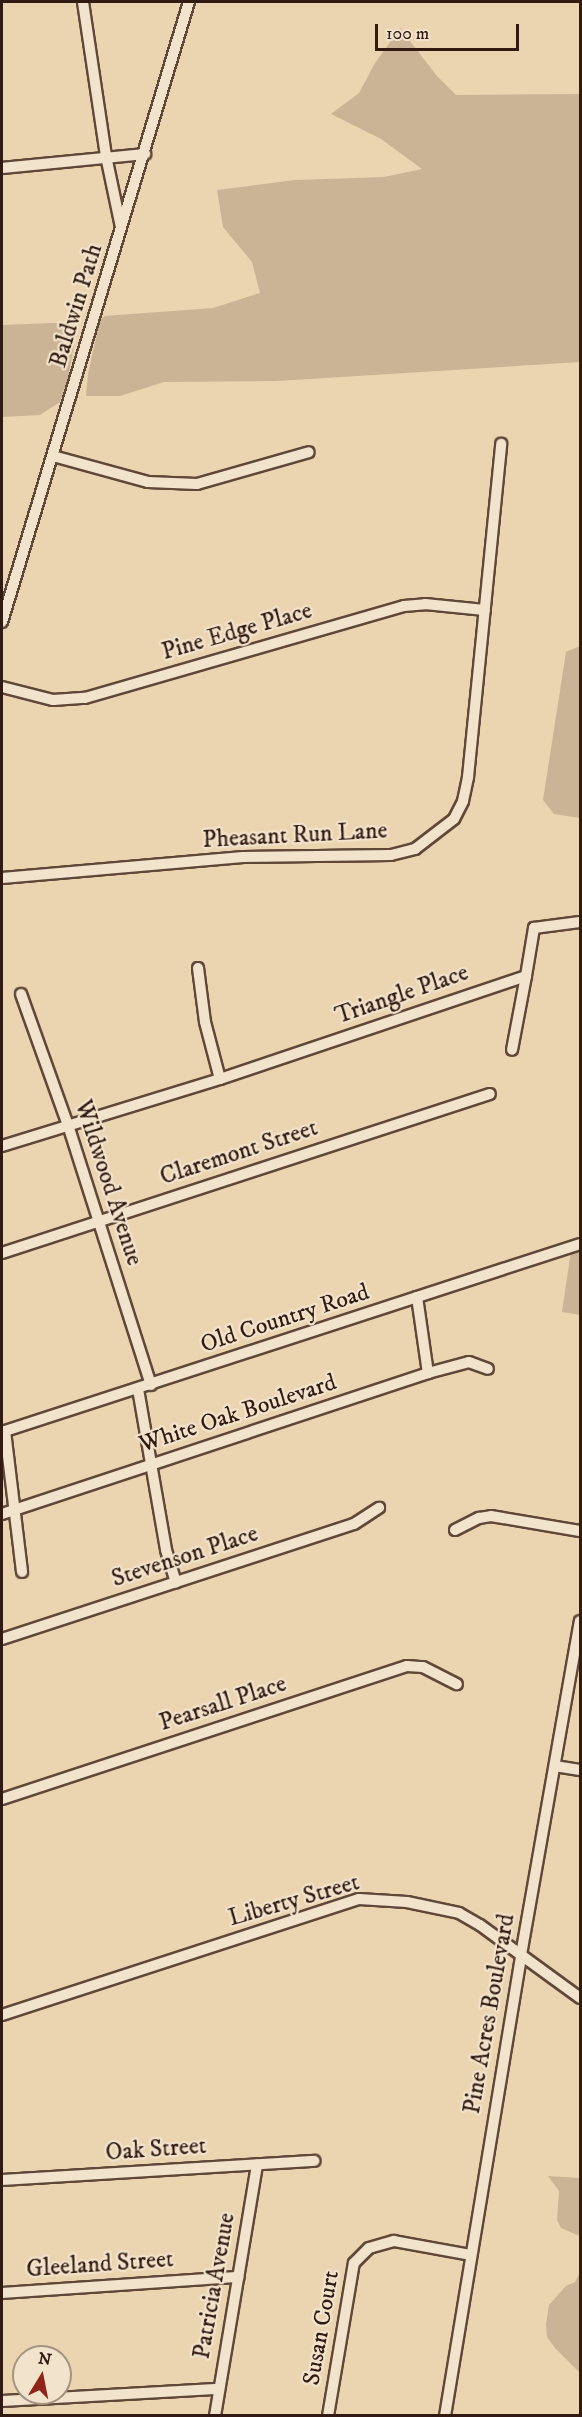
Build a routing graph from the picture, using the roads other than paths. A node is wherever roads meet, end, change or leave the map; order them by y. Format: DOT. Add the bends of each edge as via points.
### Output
graph roads {
  1 [pos="83,2"];
  2 [pos="189,2"];
  3 [pos="145,154"];
  4 [pos="106,156"];
  5 [pos="2,168"];
  6 [pos="122,231"];
  7 [pos="501,444"];
  8 [pos="309,452"];
  9 [pos="53,456"];
  10 [pos="485,610"];
  11 [pos="2,622"];
  12 [pos="2,687"];
  13 [pos="2,878"];
  14 [pos="580,922"];
  15 [pos="198,968"];
  16 [pos="526,976"];
  17 [pos="21,994"];
  18 [pos="512,1050"];
  19 [pos="220,1078"];
  20 [pos="490,1094"];
  21 [pos="68,1125"];
  22 [pos="2,1146"];
  23 [pos="100,1221"];
  24 [pos="580,1244"];
  25 [pos="2,1253"];
  26 [pos="417,1297"];
  27 [pos="488,1369"];
  28 [pos="428,1373"];
  29 [pos="152,1385"];
  30 [pos="138,1389"];
  31 [pos="3,1432"];
  32 [pos="151,1465"];
  33 [pos="379,1508"];
  34 [pos="7,1513"];
  35 [pos="454,1530"];
  36 [pos="580,1531"];
  37 [pos="22,1572"];
  38 [pos="176,1582"];
  39 [pos="580,1620"];
  40 [pos="2,1639"];
  41 [pos="457,1684"];
  42 [pos="555,1766"];
  43 [pos="580,1770"];
  44 [pos="2,1799"];
  45 [pos="521,1955"];
  46 [pos="580,1998"];
  47 [pos="2,2015"];
  48 [pos="314,2161"];
  49 [pos="257,2164"];
  50 [pos="2,2180"];
  51 [pos="471,2255"];
  52 [pos="238,2277"];
  53 [pos="2,2293"];
  54 [pos="219,2389"];
  55 [pos="2,2401"];
  56 [pos="214,2415"];
  57 [pos="328,2415"];
  58 [pos="445,2415"];
  1 -- 4 [label="street"];
  2 -- 3 [label="street, Baldwin Path"];
  3 -- 4 [label="street"];
  3 -- 6 [label="street, Baldwin Path"];
  4 -- 5 [label="street"];
  4 -- 6 [label="street"];
  6 -- 9 [label="street, Baldwin Path"];
  7 -- 10 [label="street, Pheasant Run Lane"];
  8 -- 9 [label="street" via="198,484 148,482"];
  9 -- 11 [label="street, Baldwin Path"];
  10 -- 12 [label="street, Pine Edge Place" via="425,604 404,606 85,698 53,700"];
  10 -- 13 [label="street, Pheasant Run Lane" via="463,801 454,819 415,849 391,855 243,857"];
  14 -- 16 [label="street" via="534,928"];
  15 -- 19 [label="street" via="205,1022"];
  16 -- 18 [label="street"];
  16 -- 19 [label="street, Triangle Place"];
  17 -- 21 [label="street, Wildwood Avenue"];
  19 -- 21 [label="street, Triangle Place"];
  20 -- 23 [label="street, Claremont Street"];
  21 -- 22 [label="street, Triangle Place"];
  21 -- 23 [label="street, Wildwood Avenue"];
  23 -- 25 [label="street, Claremont Street"];
  23 -- 29 [label="street, Wildwood Avenue"];
  24 -- 26 [label="street, Old Country Road"];
  26 -- 28 [label="street"];
  26 -- 29 [label="street, Old Country Road"];
  27 -- 28 [label="street, White Oak Boulevard" via="469,1362"];
  28 -- 32 [label="street, White Oak Boulevard"];
  29 -- 30 [label="street, Old Country Road"];
  30 -- 31 [label="street, Old Country Road"];
  30 -- 32 [label="street"];
  31 -- 34 [label="street"];
  32 -- 34 [label="street, White Oak Boulevard"];
  32 -- 38 [label="street" via="166,1550"];
  33 -- 38 [label="street, Stevenson Place" via="354,1524"];
  34 -- 37 [label="street"];
  35 -- 36 [label="street" via="491,1516"];
  38 -- 40 [label="street, Stevenson Place"];
  39 -- 42 [label="street, Pine Acres Boulevard"];
  41 -- 44 [label="street, Pearsall Place" via="423,1667 407,1665"];
  42 -- 43 [label="street"];
  42 -- 45 [label="street, Pine Acres Boulevard"];
  45 -- 46 [label="street, Liberty Street"];
  45 -- 47 [label="street, Liberty Street" via="459,1913 407,1902 359,1899"];
  45 -- 51 [label="street, Pine Acres Boulevard"];
  48 -- 49 [label="street, Oak Street"];
  49 -- 50 [label="street, Oak Street"];
  49 -- 52 [label="street, Patricia Avenue"];
  51 -- 57 [label="street, Susan Court" via="394,2241 369,2248 354,2264"];
  51 -- 58 [label="street, Pine Acres Boulevard"];
  52 -- 53 [label="street, Gleeland Street"];
  52 -- 54 [label="street, Patricia Avenue"];
  54 -- 55 [label="street"];
  54 -- 56 [label="street, Patricia Avenue"];
}
